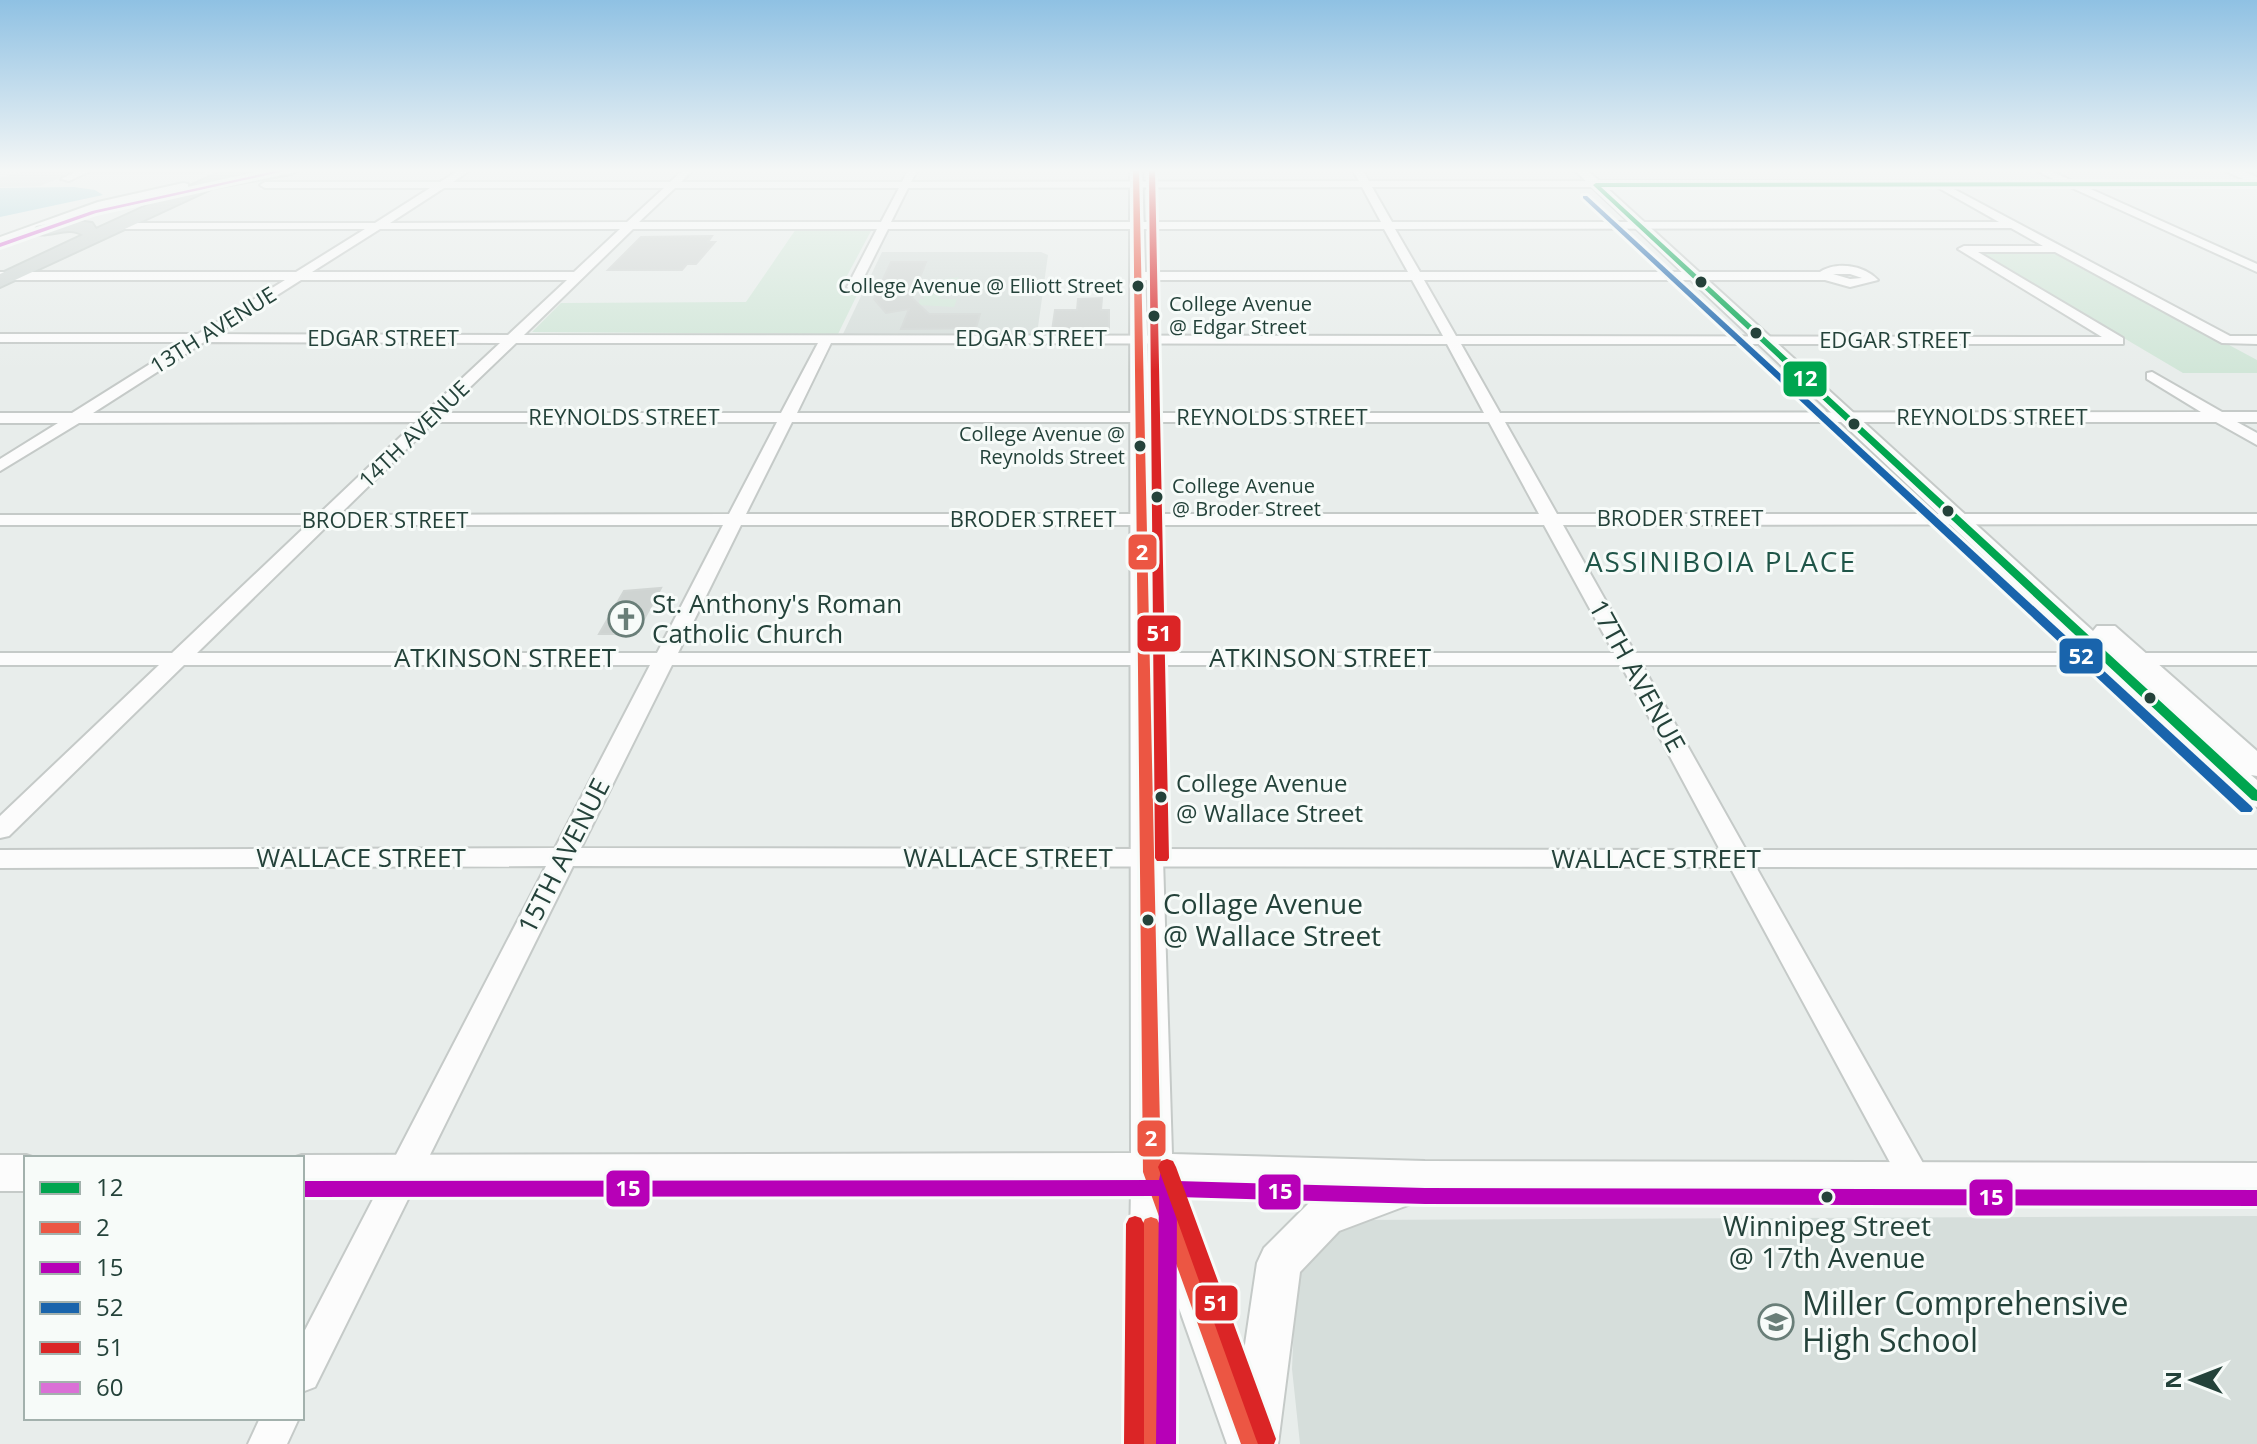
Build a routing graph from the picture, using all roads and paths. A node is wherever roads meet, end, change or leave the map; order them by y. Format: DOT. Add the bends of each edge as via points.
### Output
graph roads {
  1 [pos="23,236"];
  2 [pos="78,236"];
  3 [pos="93,236"];
  4 [pos="361,236"];
  5 [pos="618,236"];
  6 [pos="879,236"];
  7 [pos="1137,236"];
  8 [pos="1394,236"];
  9 [pos="1660,236"];
  10 [pos="2033,236"];
  11 [pos="2188,236"];
  12 [pos="0,244"];
  13 [pos="2056,249"];
  14 [pos="2257,268"];
  15 [pos="3,276"];
  16 [pos="299,276"];
  17 [pos="576,276"];
  18 [pos="1138,276"];
  19 [pos="1417,276"];
  20 [pos="1704,276"];
  21 [pos="1826,276"];
  22 [pos="853,287"];
  23 [pos="0,338"];
  24 [pos="201,338"];
  25 [pos="513,338"];
  26 [pos="827,338"];
  27 [pos="1138,338"];
  28 [pos="1451,338"];
  29 [pos="1760,338"];
  30 [pos="1785,340"];
  31 [pos="2257,340"];
  32 [pos="2152,376"];
  33 [pos="432,417"];
  34 [pos="787,417"];
  35 [pos="1140,417"];
  36 [pos="1494,417"];
  37 [pos="1857,417"];
  38 [pos="2219,417"];
  39 [pos="2257,417"];
  40 [pos="0,418"];
  41 [pos="77,418"];
  42 [pos="2257,440"];
  43 [pos="0,466"];
  44 [pos="1955,517"];
  45 [pos="1550,518"];
  46 [pos="1980,518"];
  47 [pos="735,519"];
  48 [pos="1141,519"];
  49 [pos="2257,519"];
  50 [pos="0,520"];
  51 [pos="323,521"];
  52 [pos="665,657"];
  53 [pos="0,659"];
  54 [pos="179,659"];
  55 [pos="1144,659"];
  56 [pos="1628,659"];
  57 [pos="2107,659"];
  58 [pos="2136,659"];
  59 [pos="2257,659"];
  60 [pos="2257,767"];
  61 [pos="2257,797"];
  62 [pos="0,830"];
  63 [pos="564,857"];
  64 [pos="1146,858"];
  65 [pos="0,859"];
  66 [pos="1738,859"];
  67 [pos="2257,859"];
  68 [pos="404,1172"];
  69 [pos="1152,1172"];
  70 [pos="0,1173"];
  71 [pos="24,1173"];
  72 [pos="304,1173"];
  73 [pos="1425,1180"];
  74 [pos="1917,1182"];
  75 [pos="2257,1182"];
  76 [pos="304,1370"];
  77 [pos="279,1420"];
  78 [pos="267,1444"];
  79 [pos="1150,1444"];
  80 [pos="1252,1444"];
  1 -- 12 [label="main road"];
  2 -- 15 [label="main road"];
  3 -- 15 [label="main road"];
  4 -- 16 [label="street, 13TH AVENUE"];
  5 -- 17 [label="street, 14TH AVENUE"];
  6 -- 22 [label="street"];
  7 -- 18 [label="street"];
  8 -- 19 [label="street, 17TH AVENUE"];
  9 -- 20 [label="street"];
  10 -- 13 [label="street"];
  11 -- 14 [label="street"];
  13 -- 30 [label="street, EDGAR STREET" via="1964,249 2118,341"];
  13 -- 31 [label="street" via="2227,340"];
  15 -- 16 [label="street"];
  16 -- 17 [label="street"];
  16 -- 24 [label="street, 13TH AVENUE"];
  17 -- 25 [label="street, 14TH AVENUE"];
  18 -- 19 [label="street"];
  18 -- 27 [label="street"];
  19 -- 20 [label="street"];
  19 -- 28 [label="street, 17TH AVENUE"];
  20 -- 21 [label="street"];
  20 -- 29 [label="street"];
  20 -- 30 [label="street"];
  23 -- 24 [label="street, EDGAR STREET"];
  24 -- 25 [label="street, EDGAR STREET"];
  24 -- 41 [label="street, 13TH AVENUE"];
  25 -- 26 [label="street, EDGAR STREET"];
  25 -- 33 [label="street, 14TH AVENUE"];
  26 -- 27 [label="street, EDGAR STREET"];
  26 -- 34 [label="street, 15TH AVENUE"];
  27 -- 28 [label="street, EDGAR STREET"];
  27 -- 35 [label="street"];
  28 -- 29 [label="street, EDGAR STREET"];
  28 -- 36 [label="street, 17TH AVENUE"];
  29 -- 30 [label="street, EDGAR STREET"];
  29 -- 37 [label="street"];
  30 -- 37 [label="street"];
  32 -- 38 [label="street"];
  33 -- 34 [label="street, REYNOLDS STREET"];
  33 -- 41 [label="street, REYNOLDS STREET"];
  33 -- 51 [label="street, 14TH AVENUE"];
  34 -- 35 [label="street, REYNOLDS STREET"];
  34 -- 47 [label="street, 15TH AVENUE"];
  35 -- 36 [label="street, REYNOLDS STREET"];
  35 -- 48 [label="street"];
  36 -- 37 [label="street, REYNOLDS STREET"];
  36 -- 45 [label="street, 17TH AVENUE"];
  37 -- 38 [label="street, REYNOLDS STREET"];
  37 -- 44 [label="street"];
  37 -- 46 [label="street"];
  38 -- 39 [label="street, REYNOLDS STREET"];
  38 -- 42 [label="street"];
  40 -- 41 [label="street, REYNOLDS STREET"];
  41 -- 43 [label="street, 13TH AVENUE"];
  44 -- 45 [label="street, BRODER STREET"];
  44 -- 46 [label="street, BRODER STREET"];
  44 -- 57 [label="street"];
  45 -- 48 [label="street, BRODER STREET"];
  45 -- 56 [label="street, 17TH AVENUE"];
  46 -- 49 [label="street, BRODER STREET"];
  46 -- 58 [label="street"];
  47 -- 48 [label="street, BRODER STREET"];
  47 -- 51 [label="street, BRODER STREET"];
  47 -- 52 [label="street, 15TH AVENUE"];
  48 -- 55 [label="street"];
  50 -- 51 [label="street, BRODER STREET"];
  51 -- 54 [label="street, 14TH AVENUE"];
  52 -- 54 [label="street, ATKINSON STREET"];
  52 -- 55 [label="street, ATKINSON STREET"];
  52 -- 63 [label="street, 15TH AVENUE"];
  53 -- 54 [label="street, ATKINSON STREET"];
  54 -- 62 [label="street, 14TH AVENUE"];
  55 -- 56 [label="street, ATKINSON STREET"];
  55 -- 64 [label="street"];
  56 -- 57 [label="street, ATKINSON STREET"];
  56 -- 66 [label="street, 17TH AVENUE"];
  57 -- 58 [label="street, ATKINSON STREET"];
  57 -- 61 [label="street"];
  58 -- 59 [label="street, ATKINSON STREET"];
  58 -- 60 [label="street"];
  63 -- 64 [label="street, WALLACE STREET"];
  63 -- 65 [label="street, WALLACE STREET"];
  63 -- 68 [label="street, 15TH AVENUE"];
  64 -- 66 [label="street, WALLACE STREET"];
  64 -- 69 [label="street"];
  66 -- 67 [label="street, WALLACE STREET"];
  66 -- 74 [label="street, 17TH AVENUE"];
  68 -- 69 [label="street"];
  68 -- 72 [label="street"];
  68 -- 76 [label="street, 15TH AVENUE"];
  69 -- 73 [label="street"];
  69 -- 79 [label="street"];
  69 -- 80 [label="street"];
  70 -- 71 [label="street"];
  73 -- 74 [label="street"];
  73 -- 80 [label="street" via="1324,1217 1279,1263"];
  74 -- 75 [label="street"];
  77 -- 78 [label="street"];
}
